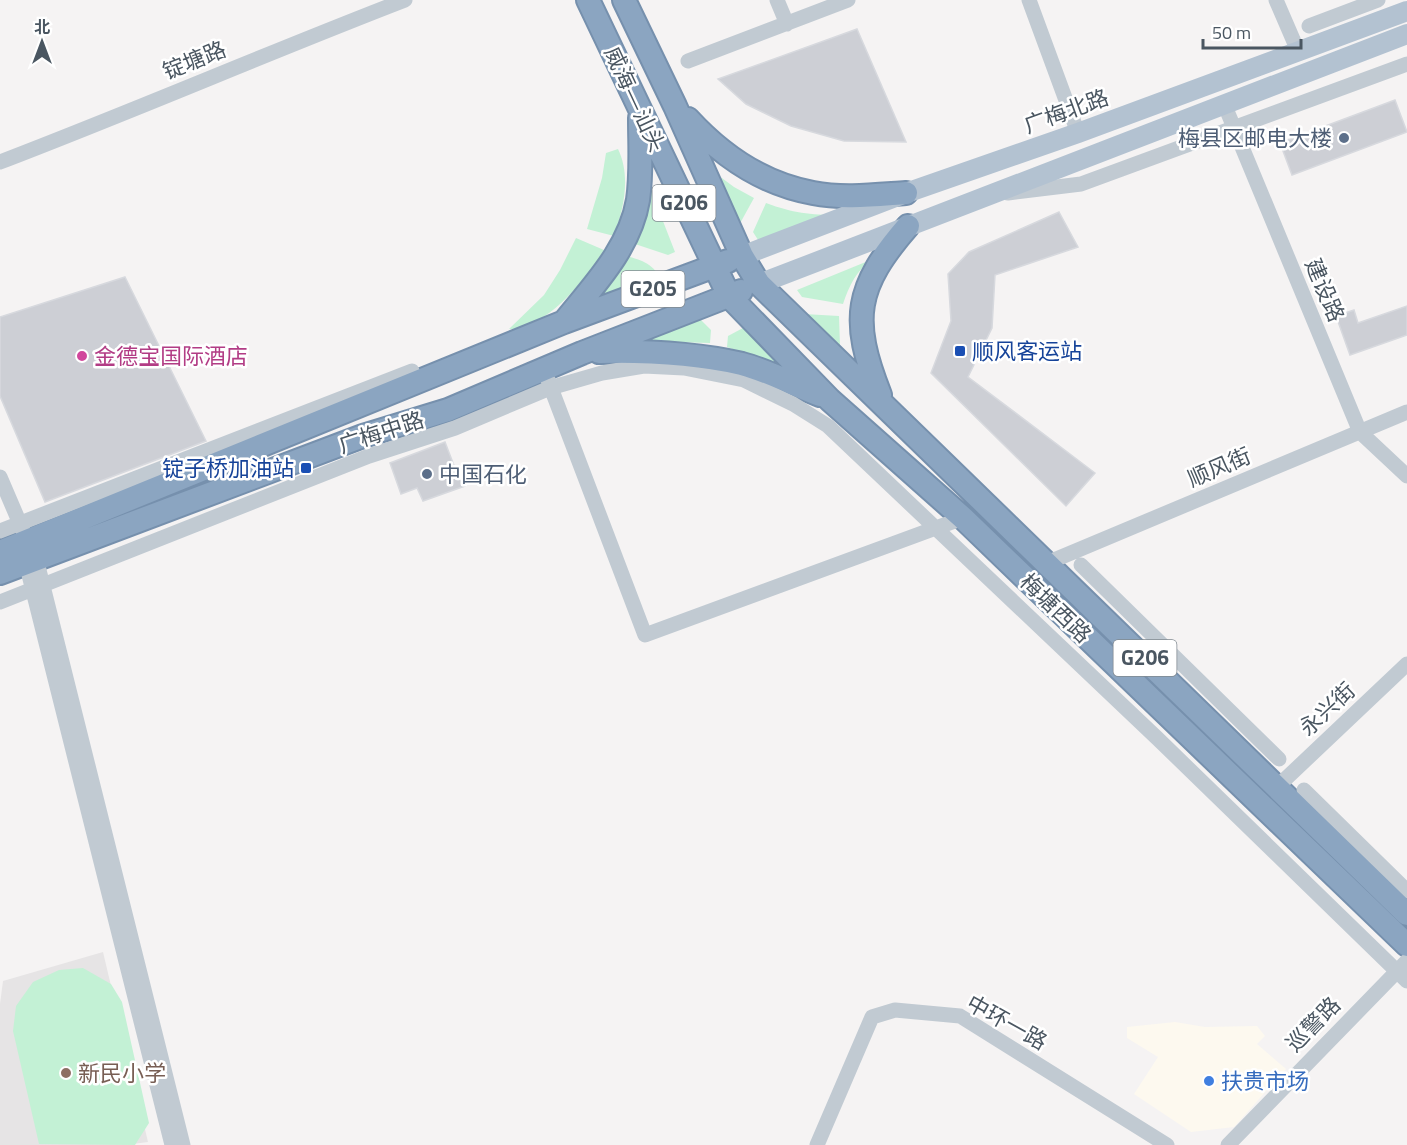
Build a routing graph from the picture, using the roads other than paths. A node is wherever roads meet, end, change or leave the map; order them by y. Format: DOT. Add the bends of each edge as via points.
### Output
graph roads {
  1 [pos="405,0"];
  2 [pos="588,0"];
  3 [pos="624,0"];
  4 [pos="777,0"];
  5 [pos="848,0"];
  6 [pos="1029,0"];
  7 [pos="1275,0"];
  8 [pos="1378,0"];
  9 [pos="1407,11"];
  10 [pos="787,24"];
  11 [pos="1309,26"];
  12 [pos="1407,34"];
  13 [pos="1298,51"];
  14 [pos="688,61"];
  15 [pos="1407,64"];
  16 [pos="675,106"];
  17 [pos="1225,106"];
  18 [pos="640,111"];
  19 [pos="1234,128"];
  20 [pos="1078,133"];
  21 [pos="0,162"];
  22 [pos="906,193"];
  23 [pos="984,196"];
  24 [pos="908,226"];
  25 [pos="741,256"];
  26 [pos="714,266"];
  27 [pos="759,284"];
  28 [pos="729,296"];
  29 [pos="623,300"];
  30 [pos="564,322"];
  31 [pos="634,333"];
  32 [pos="582,353"];
  33 [pos="547,378"];
  34 [pos="830,400"];
  35 [pos="883,402"];
  36 [pos="1407,412"];
  37 [pos="1360,432"];
  38 [pos="1407,476"];
  39 [pos="0,477"];
  40 [pos="963,518"];
  41 [pos="934,527"];
  42 [pos="0,531"];
  43 [pos="27,546"];
  44 [pos="0,552"];
  45 [pos="1047,563"];
  46 [pos="1081,565"];
  47 [pos="0,573"];
  48 [pos="37,587"];
  49 [pos="0,602"];
  50 [pos="1407,664"];
  51 [pos="1279,759"];
  52 [pos="1277,787"];
  53 [pos="1304,790"];
  54 [pos="1407,891"];
  55 [pos="1407,914"];
  56 [pos="1407,945"];
  57 [pos="1404,971"];
  58 [pos="172,1145"];
  59 [pos="183,1145"];
  60 [pos="818,1145"];
  61 [pos="1167,1145"];
  62 [pos="1228,1145"];
  1 -- 21 [label="street, 锭塘路"];
  2 -- 18 [label="highway, 威海—汕头 / G206"];
  3 -- 16 [label="highway, 威海—汕头 / G206"];
  4 -- 10 [label="street"];
  5 -- 10 [label="street"];
  6 -- 20 [label="street"];
  7 -- 13 [label="street"];
  8 -- 11 [label="street"];
  9 -- 13 [label="main road, 广梅北路"];
  10 -- 14 [label="street"];
  12 -- 17 [label="main road"];
  13 -- 20 [label="main road, 广梅北路"];
  15 -- 19 [label="street"];
  16 -- 22 [label="highway" via="738,164 772,182 814,194"];
  16 -- 25 [label="highway, 威海—汕头 / G206"];
  17 -- 19 [label="street, 建设路"];
  17 -- 23 [label="main road"];
  18 -- 26 [label="highway, 威海—汕头 / G206"];
  18 -- 30 [label="highway" via="639,191 627,235 611,263"];
  19 -- 23 [label="street" via="1081,184"];
  19 -- 37 [label="street, 建设路"];
  20 -- 22 [label="main road, 广梅北路"];
  22 -- 25 [label="main road, 广梅北路"];
  23 -- 24 [label="main road"];
  24 -- 27 [label="main road"];
  24 -- 35 [label="highway" via="878,265 862,303 863,342"];
  25 -- 26 [label="highway, 广梅中路 / G205"];
  25 -- 27 [label="highway, 威海—汕头 / G206"];
  26 -- 28 [label="highway, 威海—汕头 / G206"];
  26 -- 29 [label="highway, 广梅中路 / G205"];
  27 -- 28 [label="highway, 广梅中路 / G205"];
  27 -- 35 [label="highway, 梅塘西路 / G206"];
  28 -- 31 [label="highway, 广梅中路 / G205"];
  28 -- 34 [label="highway, 梅塘西路 / G206"];
  29 -- 30 [label="highway, 广梅中路 / G205"];
  29 -- 31 [label="highway"];
  30 -- 43 [label="highway, 广梅中路 / G205"];
  31 -- 32 [label="highway, 广梅中路 / G205"];
  32 -- 33 [label="highway, 广梅中路 / G205"];
  32 -- 34 [label="highway" via="643,351 695,355 744,365"];
  33 -- 41 [label="street" via="644,366 684,368 744,380 828,426"];
  33 -- 41 [label="street" via="645,635"];
  33 -- 43 [label="highway, 广梅中路 / G205"];
  33 -- 48 [label="street" via="455,428 369,456"];
  34 -- 40 [label="highway, 梅塘西路 / G206"];
  35 -- 45 [label="highway, 梅塘西路 / G206"];
  36 -- 37 [label="street, 顺风街"];
  37 -- 38 [label="street, 建设路"];
  37 -- 45 [label="street, 顺风街"];
  39 -- 43 [label="street"];
  40 -- 41 [label="street"];
  40 -- 56 [label="highway, 梅塘西路 / G206"];
  41 -- 57 [label="street"];
  42 -- 43 [label="street"];
  43 -- 44 [label="highway, 广梅中路 / G205"];
  43 -- 47 [label="highway, 广梅中路 / G205"];
  43 -- 48 [label="street"];
  45 -- 52 [label="highway, 梅塘西路 / G206"];
  46 -- 51 [label="street"];
  48 -- 49 [label="street"];
  48 -- 58 [label="street"];
  48 -- 59 [label="street"];
  50 -- 52 [label="street, 永兴街"];
  52 -- 55 [label="highway, 梅塘西路 / G206"];
  53 -- 54 [label="street"];
  57 -- 62 [label="street, 巡警路"];
  60 -- 61 [label="street, 中环一路" via="872,1017 895,1010 960,1016"];
}
